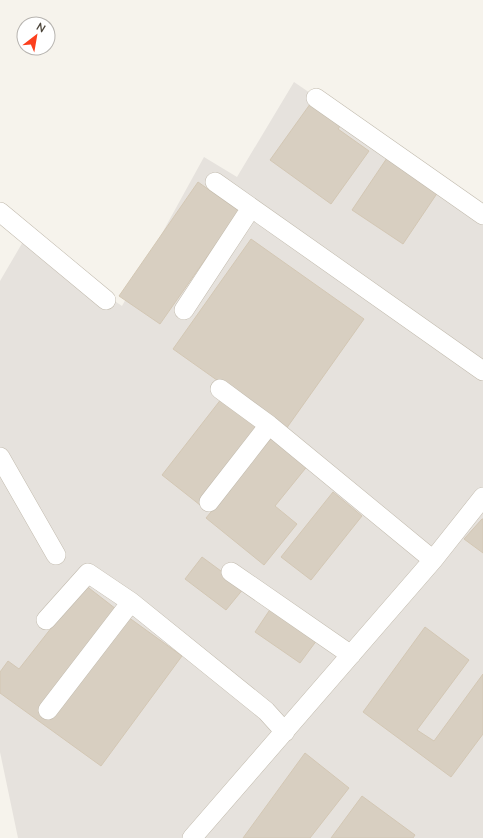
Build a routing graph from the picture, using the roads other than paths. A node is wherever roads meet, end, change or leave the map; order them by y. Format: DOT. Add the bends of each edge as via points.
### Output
graph roads {
  1 [pos="316,98"];
  2 [pos="214,182"];
  3 [pos="251,208"];
  4 [pos="0,212"];
  5 [pos="483,215"];
  6 [pos="106,300"];
  7 [pos="184,310"];
  8 [pos="483,371"];
  9 [pos="220,389"];
  10 [pos="269,425"];
  11 [pos="0,458"];
  12 [pos="483,497"];
  13 [pos="209,502"];
  14 [pos="56,555"];
  15 [pos="433,560"];
  16 [pos="231,572"];
  17 [pos="131,602"];
  18 [pos="46,620"];
  19 [pos="351,655"];
  20 [pos="48,710"];
  21 [pos="284,732"];
  22 [pos="192,838"];
  1 -- 5 [label="street"];
  2 -- 3 [label="street"];
  3 -- 7 [label="street"];
  3 -- 8 [label="street"];
  4 -- 6 [label="street"];
  9 -- 10 [label="street"];
  10 -- 13 [label="street"];
  10 -- 15 [label="street"];
  11 -- 14 [label="street"];
  12 -- 15 [label="street"];
  15 -- 19 [label="street"];
  16 -- 19 [label="street"];
  17 -- 18 [label="street" via="88,573"];
  17 -- 20 [label="street"];
  17 -- 21 [label="street" via="266,711"];
  19 -- 21 [label="street"];
  21 -- 22 [label="street"];
}
